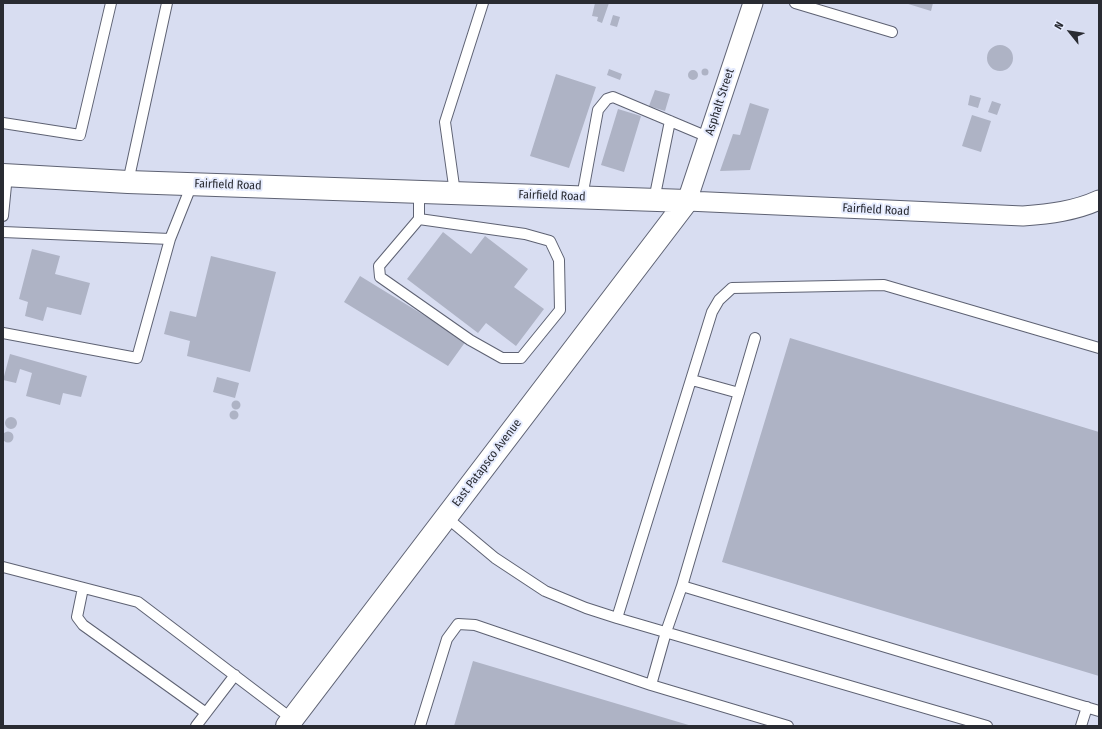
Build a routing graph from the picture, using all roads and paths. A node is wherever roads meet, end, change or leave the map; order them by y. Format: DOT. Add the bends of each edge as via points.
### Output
graph roads {
  1 [pos="111,3"];
  2 [pos="167,3"];
  3 [pos="484,3"];
  4 [pos="753,3"];
  5 [pos="794,3"];
  6 [pos="892,32"];
  7 [pos="670,121"];
  8 [pos="3,123"];
  9 [pos="708,137"];
  10 [pos="5,175"];
  11 [pos="128,182"];
  12 [pos="192,184"];
  13 [pos="419,192"];
  14 [pos="455,193"];
  15 [pos="582,197"];
  16 [pos="654,200"];
  17 [pos="1099,200"];
  18 [pos="687,201"];
  19 [pos="3,216"];
  20 [pos="419,219"];
  21 [pos="3,232"];
  22 [pos="170,239"];
  23 [pos="3,333"];
  24 [pos="755,338"];
  25 [pos="1099,348"];
  26 [pos="692,380"];
  27 [pos="739,393"];
  28 [pos="446,517"];
  29 [pos="3,567"];
  30 [pos="682,586"];
  31 [pos="83,588"];
  32 [pos="617,618"];
  33 [pos="666,632"];
  34 [pos="235,675"];
  35 [pos="651,685"];
  36 [pos="1087,707"];
  37 [pos="1099,711"];
  38 [pos="206,713"];
  39 [pos="290,722"];
  40 [pos="196,726"];
  41 [pos="420,726"];
  42 [pos="788,726"];
  43 [pos="987,726"];
  44 [pos="1081,726"];
  1 -- 8 [label="lane" via="80,135"];
  2 -- 11 [label="lane"];
  3 -- 14 [label="lane" via="446,122"];
  4 -- 9 [label="street, Asphalt Street"];
  5 -- 6 [label="lane"];
  7 -- 9 [label="lane"];
  7 -- 15 [label="lane" via="613,97 607,99 598,110"];
  7 -- 16 [label="lane"];
  9 -- 18 [label="street, Asphalt Street"];
  10 -- 11 [label="street, Fairfield Road"];
  10 -- 19 [label="lane"];
  11 -- 12 [label="street, Fairfield Road"];
  12 -- 13 [label="street, Fairfield Road"];
  12 -- 22 [label="lane"];
  13 -- 14 [label="street, Fairfield Road"];
  13 -- 20 [label="lane"];
  14 -- 15 [label="street, Fairfield Road"];
  15 -- 16 [label="street, Fairfield Road"];
  16 -- 18 [label="street, Fairfield Road"];
  17 -- 18 [label="street, Fairfield Road" via="1075,209 1023,216"];
  18 -- 28 [label="street, East Patapsco Avenue"];
  20 -- 20 [label="lane" via="379,266 380,277 470,340 502,358 521,358 560,310 559,260 550,241 524,234"];
  21 -- 22 [label="lane"];
  22 -- 23 [label="lane" via="137,358"];
  24 -- 27 [label="lane"];
  25 -- 26 [label="lane" via="884,285 732,288 719,300 712,312"];
  26 -- 27 [label="lane"];
  26 -- 32 [label="lane"];
  27 -- 30 [label="lane"];
  28 -- 32 [label="lane" via="495,558 545,592"];
  28 -- 39 [label="street, East Patapsco Avenue"];
  29 -- 31 [label="lane"];
  30 -- 33 [label="lane"];
  30 -- 36 [label="lane"];
  31 -- 34 [label="lane" via="138,602"];
  31 -- 38 [label="lane" via="77,617 83,625"];
  32 -- 33 [label="lane"];
  33 -- 35 [label="lane"];
  33 -- 43 [label="lane"];
  34 -- 38 [label="lane"];
  34 -- 39 [label="lane"];
  35 -- 41 [label="lane" via="475,625 458,624 446,639"];
  35 -- 42 [label="lane"];
  36 -- 37 [label="lane"];
  36 -- 44 [label="lane"];
  38 -- 40 [label="lane"];
}
